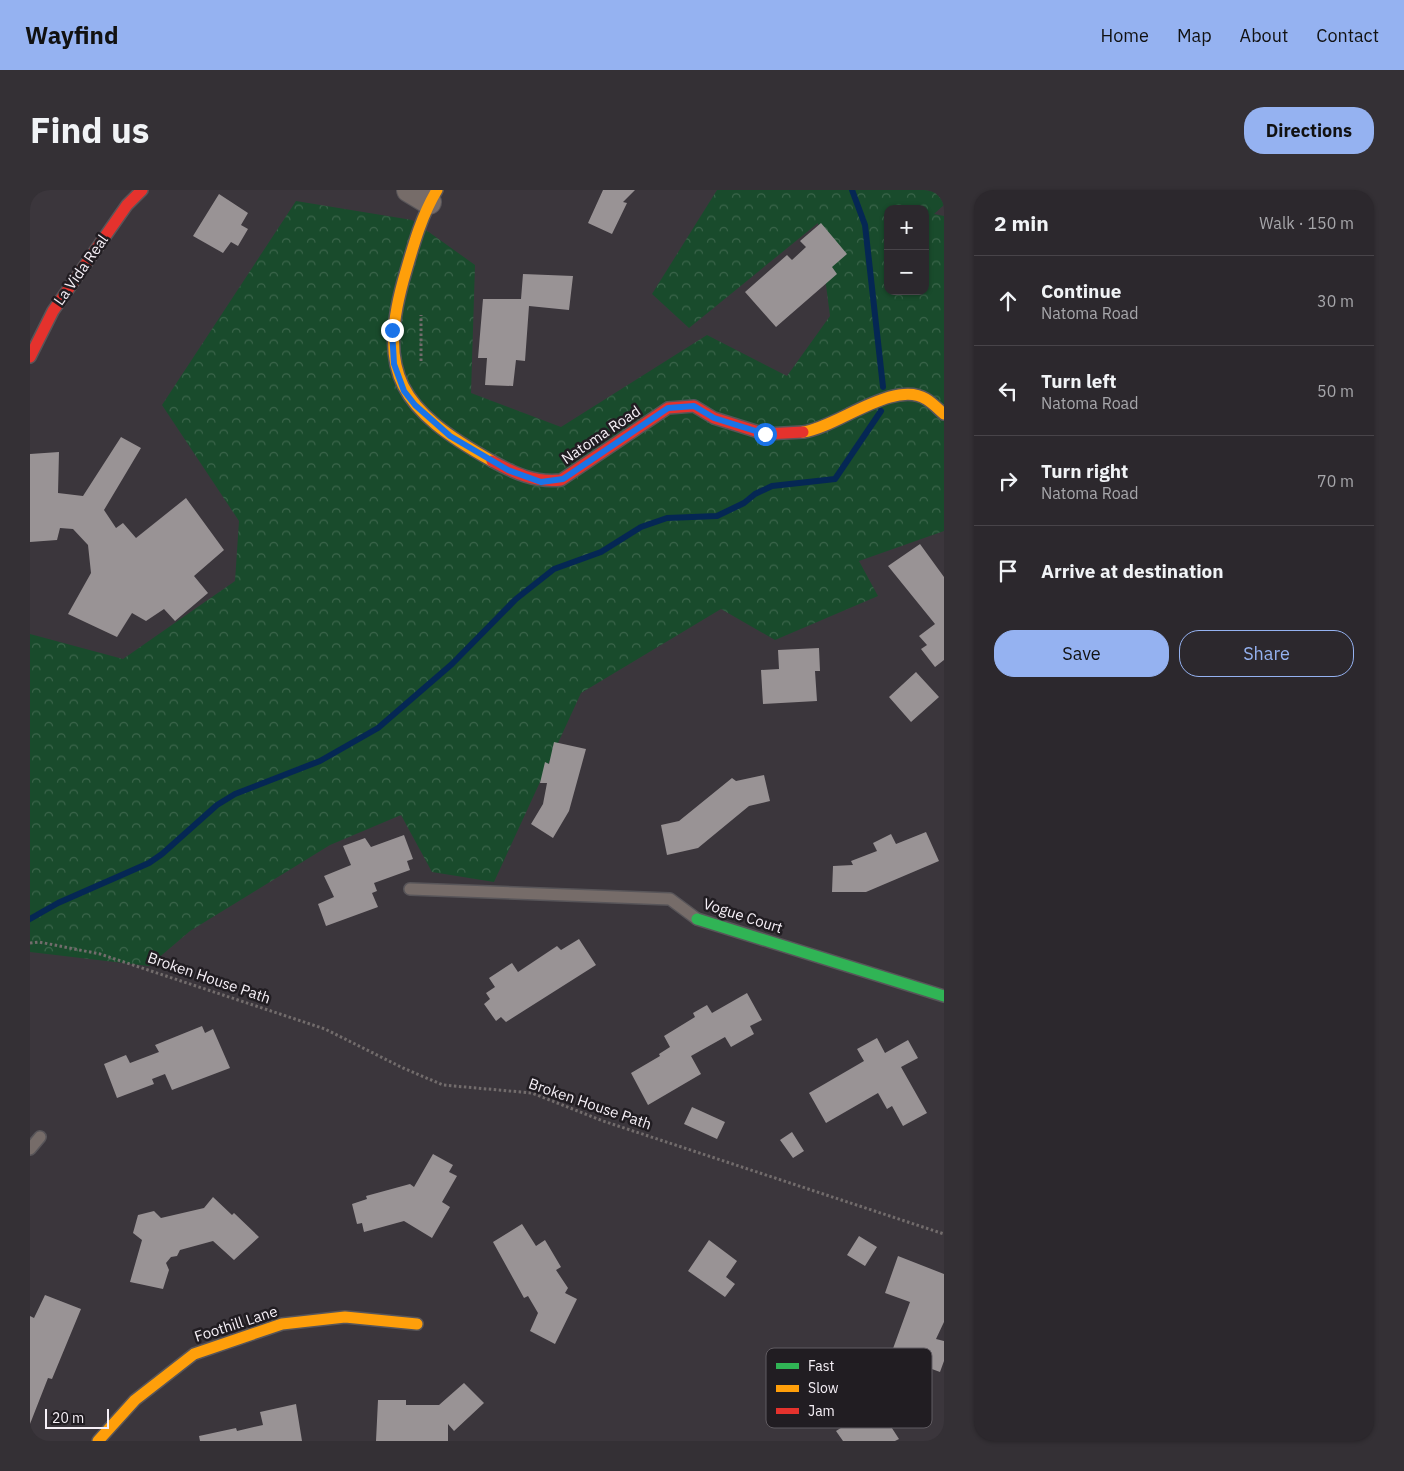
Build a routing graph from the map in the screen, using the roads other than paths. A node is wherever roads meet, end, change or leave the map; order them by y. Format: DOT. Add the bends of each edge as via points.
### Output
graph roads {
  1 [pos="142,190"];
  2 [pos="425,194"];
  3 [pos="30,357"];
  4 [pos="944,414"];
  5 [pos="410,889"];
  6 [pos="696,919"];
  7 [pos="944,996"];
  8 [pos="40,1137"];
  9 [pos="30,1149"];
  10 [pos="417,1324"];
  11 [pos="98,1441"];
  1 -- 3 [label="street, La Vida Real" via="127,205 53,311"];
  2 -- 4 [label="street, Natoma Road" via="392,330 394,364 404,391 415,405 450,436 508,470 541,482 563,479 668,408 678,406 694,406 714,418 765,434 806,432 879,400 903,396 925,398"];
  5 -- 6 [label="lane, Vogue Court" via="670,899"];
  6 -- 7 [label="street, Vogue Court"];
  8 -- 9 [label="lane"];
  10 -- 11 [label="street, Foothill Lane" via="345,1317 282,1324 194,1354 135,1400"];
}
